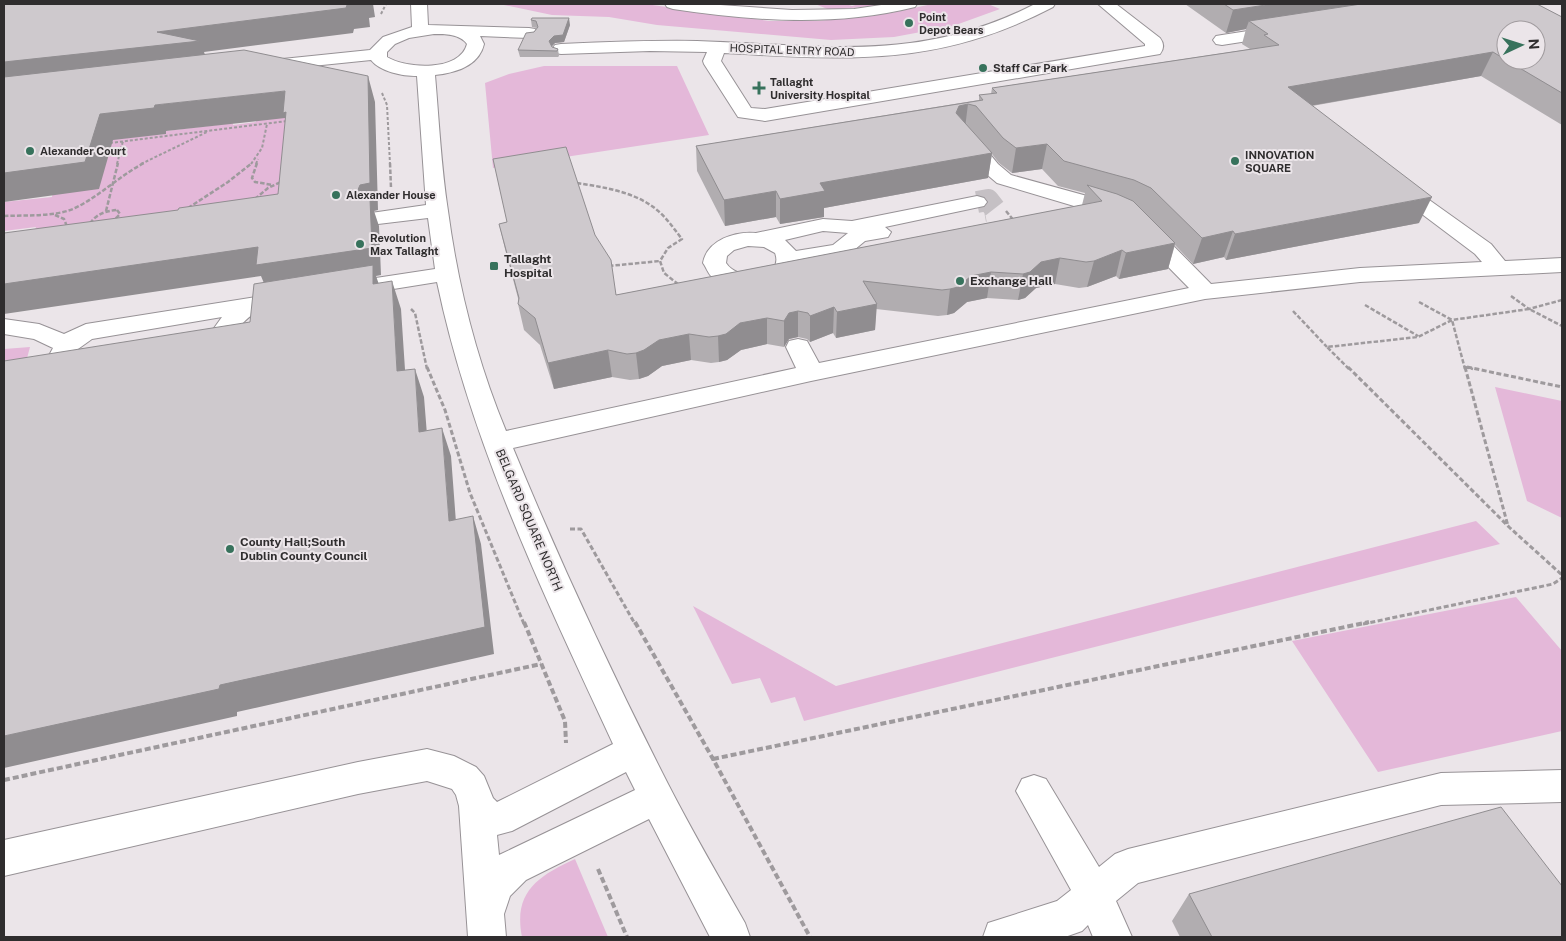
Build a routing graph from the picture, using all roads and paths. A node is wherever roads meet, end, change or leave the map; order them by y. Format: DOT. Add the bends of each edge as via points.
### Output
graph roads {
  1 [pos="386,4"];
  2 [pos="419,4"];
  3 [pos="673,4"];
  4 [pos="751,4"];
  5 [pos="795,4"];
  6 [pos="909,4"];
  7 [pos="1015,4"];
  8 [pos="1106,4"];
  9 [pos="704,5"];
  10 [pos="1041,7"];
  11 [pos="771,13"];
  12 [pos="817,14"];
  13 [pos="378,21"];
  14 [pos="1298,28"];
  15 [pos="420,30"];
  16 [pos="455,30"];
  17 [pos="530,34"];
  18 [pos="1222,40"];
  19 [pos="564,42"];
  20 [pos="718,47"];
  21 [pos="488,53"];
  22 [pos="378,54"];
  23 [pos="469,56"];
  24 [pos="247,68"];
  25 [pos="426,71"];
  26 [pos="379,88"];
  27 [pos="290,121"];
  28 [pos="268,124"];
  29 [pos="217,125"];
  30 [pos="216,130"];
  31 [pos="210,131"];
  32 [pos="964,136"];
  33 [pos="124,137"];
  34 [pos="122,141"];
  35 [pos="104,143"];
  36 [pos="261,151"];
  37 [pos="1380,173"];
  38 [pos="287,180"];
  39 [pos="577,183"];
  40 [pos="112,185"];
  41 [pos="274,185"];
  42 [pos="391,194"];
  43 [pos="252,201"];
  44 [pos="981,207"];
  45 [pos="437,210"];
  46 [pos="106,211"];
  47 [pos="183,211"];
  48 [pos="50,214"];
  49 [pos="4,216"];
  50 [pos="378,218"];
  51 [pos="88,226"];
  52 [pos="103,226"];
  53 [pos="82,230"];
  54 [pos="68,232"];
  55 [pos="100,233"];
  56 [pos="776,248"];
  57 [pos="660,261"];
  58 [pos="1562,265"];
  59 [pos="606,266"];
  60 [pos="1499,268"];
  61 [pos="447,274"];
  62 [pos="681,285"];
  63 [pos="1206,292"];
  64 [pos="1508,295"];
  65 [pos="1413,299"];
  66 [pos="1562,300"];
  67 [pos="1360,302"];
  68 [pos="253,304"];
  69 [pos="1287,304"];
  70 [pos="407,305"];
  71 [pos="1529,309"];
  72 [pos="1452,320"];
  73 [pos="1562,326"];
  74 [pos="4,327"];
  75 [pos="1418,337"];
  76 [pos="67,345"];
  77 [pos="798,347"];
  78 [pos="1327,347"];
  79 [pos="180,351"];
  80 [pos="106,363"];
  81 [pos="1465,367"];
  82 [pos="79,368"];
  83 [pos="811,372"];
  84 [pos="41,374"];
  85 [pos="1562,387"];
  86 [pos="496,442"];
  87 [pos="1509,527"];
  88 [pos="581,528"];
  89 [pos="1562,576"];
  90 [pos="541,664"];
  91 [pos="562,750"];
  92 [pos="633,751"];
  93 [pos="713,759"];
  94 [pos="4,780"];
  95 [pos="1562,786"];
  96 [pos="1034,791"];
  97 [pos="656,797"];
  98 [pos="478,806"];
  99 [pos="4,858"];
  100 [pos="597,865"];
  101 [pos="1094,895"];
  102 [pos="486,927"];
  103 [pos="627,937"];
  104 [pos="731,937"];
  105 [pos="810,937"];
  106 [pos="1002,937"];
  107 [pos="1113,937"];
  1 -- 13 [label="path"];
  2 -- 15 [label="street"];
  3 -- 9 [label="street"];
  4 -- 11 [label="street"];
  5 -- 12 [label="street"];
  6 -- 12 [label="street"];
  7 -- 10 [label="street"];
  8 -- 20 [label="street" via="1154,42 1154,50 758,116 745,113 713,64"];
  9 -- 11 [label="street"];
  10 -- 20 [label="street, HOSPITAL ENTRY ROAD" via="984,32 904,50 821,53"];
  11 -- 12 [label="street"];
  14 -- 18 [label="street"];
  15 -- 16 [label="street"];
  15 -- 22 [label="street" via="394,37"];
  16 -- 17 [label="street"];
  16 -- 23 [label="street" via="473,39 475,45"];
  19 -- 20 [label="street, HOSPITAL ENTRY ROAD"];
  21 -- 23 [label="street"];
  22 -- 24 [label="street"];
  22 -- 25 [label="street" via="385,65 396,69"];
  23 -- 25 [label="street" via="456,64"];
  25 -- 45 [label="street, BELGARD SQUARE NORTH"];
  26 -- 42 [label="path" via="386,102"];
  27 -- 28 [label="path"];
  28 -- 30 [label="path"];
  28 -- 36 [label="path"];
  29 -- 30 [label="path"];
  30 -- 31 [label="path"];
  31 -- 34 [label="path"];
  31 -- 40 [label="path" via="128,171"];
  32 -- 63 [label="street" via="1004,179 1119,212 1134,220"];
  33 -- 34 [label="path"];
  34 -- 35 [label="path"];
  34 -- 40 [label="path"];
  36 -- 41 [label="path" via="252,178 255,182"];
  36 -- 47 [label="path" via="245,170"];
  37 -- 60 [label="street" via="1482,249"];
  38 -- 41 [label="path"];
  39 -- 57 [label="path" via="650,204 665,217 682,239 668,248"];
  40 -- 46 [label="path"];
  40 -- 48 [label="path" via="72,209"];
  41 -- 43 [label="path"];
  44 -- 56 [label="street"];
  45 -- 50 [label="street"];
  45 -- 61 [label="street, BELGARD SQUARE NORTH"];
  46 -- 51 [label="path" via="95,216"];
  46 -- 52 [label="path" via="117,210 120,214"];
  48 -- 49 [label="path"];
  48 -- 54 [label="path" via="60,215 66,220"];
  51 -- 52 [label="path"];
  51 -- 53 [label="path"];
  52 -- 55 [label="path"];
  56 -- 56 [label="street" via="788,266 767,286 727,278 714,266 717,251 734,241"];
  57 -- 59 [label="path"];
  57 -- 62 [label="path" via="664,274"];
  58 -- 60 [label="street"];
  60 -- 63 [label="street" via="1360,275"];
  61 -- 68 [label="street"];
  61 -- 86 [label="street, BELGARD SQUARE NORTH" via="478,393"];
  63 -- 83 [label="street"];
  64 -- 71 [label="path"];
  65 -- 72 [label="path"];
  66 -- 71 [label="path"];
  67 -- 75 [label="path"];
  68 -- 76 [label="street" via="94,330 73,338"];
  68 -- 79 [label="street" via="235,316 214,343"];
  69 -- 78 [label="path"];
  70 -- 90 [label="path" via="415,313 428,372 445,410 470,493"];
  71 -- 72 [label="path"];
  71 -- 73 [label="path"];
  72 -- 75 [label="path"];
  72 -- 81 [label="path"];
  74 -- 76 [label="street" via="39,332"];
  75 -- 78 [label="path"];
  76 -- 82 [label="street" via="59,365"];
  77 -- 83 [label="street"];
  78 -- 87 [label="path"];
  80 -- 82 [label="street"];
  81 -- 85 [label="path"];
  81 -- 87 [label="path"];
  82 -- 84 [label="street"];
  83 -- 86 [label="street"];
  86 -- 92 [label="street, BELGARD SQUARE NORTH" via="567,609"];
  87 -- 89 [label="path"];
  88 -- 93 [label="path"];
  89 -- 93 [label="path" via="1553,584"];
  90 -- 91 [label="path" via="565,722 566,743"];
  90 -- 94 [label="path"];
  92 -- 97 [label="street, BELGARD SQUARE NORTH"];
  92 -- 98 [label="street" via="499,819 484,814"];
  93 -- 105 [label="path"];
  95 -- 101 [label="street" via="1441,789 1128,867"];
  96 -- 101 [label="street"];
  97 -- 102 [label="street" via="513,867 494,886"];
  97 -- 104 [label="street, BELGARD SQUARE NORTH"];
  98 -- 99 [label="street" via="472,787 464,778 427,765"];
  98 -- 102 [label="street"];
  100 -- 103 [label="path"];
  101 -- 106 [label="street" via="1068,917"];
  101 -- 107 [label="street"];
}
